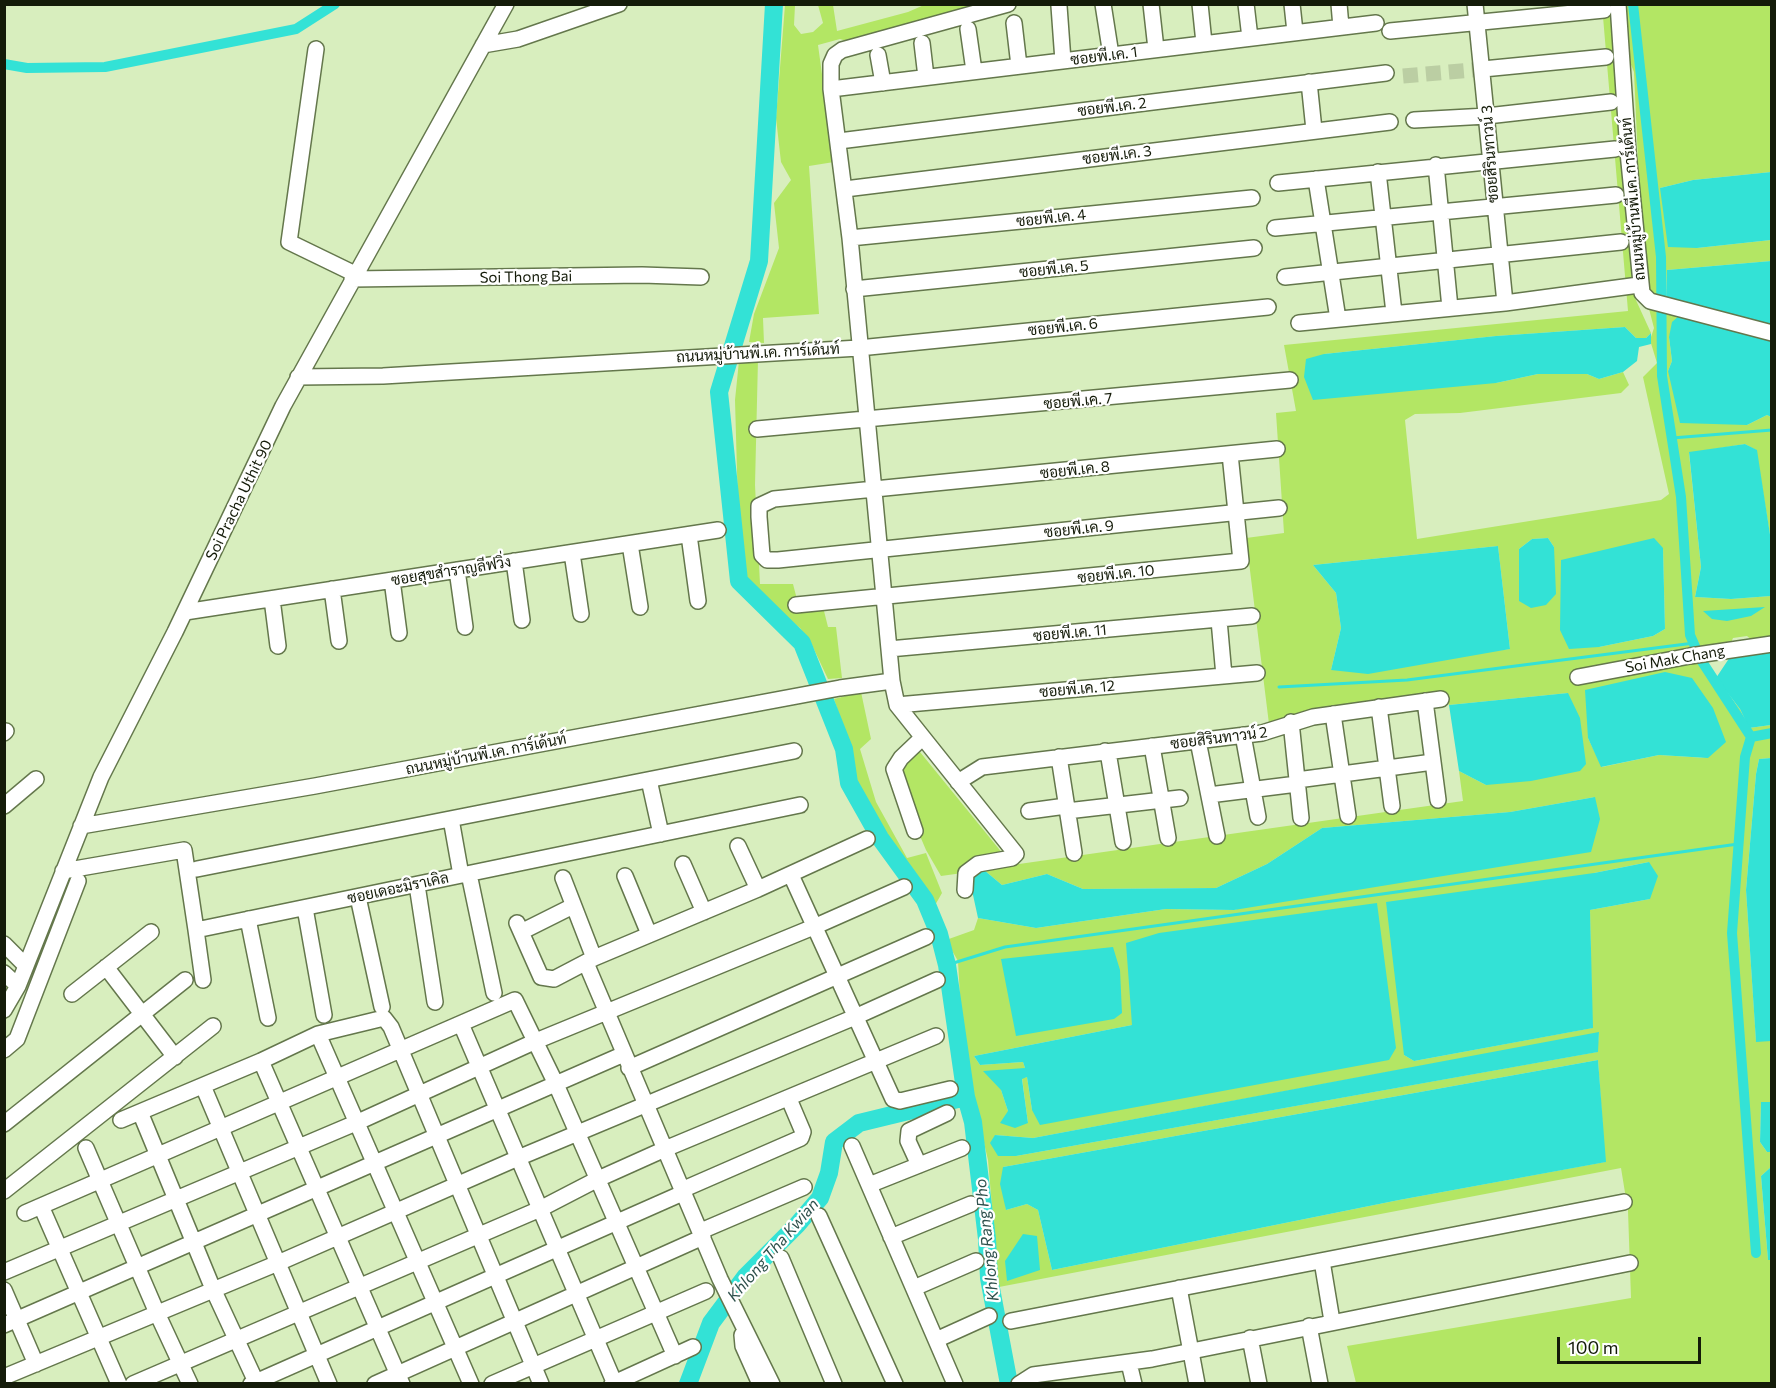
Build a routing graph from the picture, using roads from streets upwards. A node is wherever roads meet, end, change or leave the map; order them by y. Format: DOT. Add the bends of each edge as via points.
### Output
graph roads {
  1 [pos="619,4"];
  2 [pos="1008,4"];
  3 [pos="1104,4"];
  4 [pos="1151,4"];
  5 [pos="1200,4"];
  6 [pos="1246,4"];
  7 [pos="1292,4"];
  8 [pos="1339,4"];
  9 [pos="1475,4"];
  10 [pos="504,5"];
  11 [pos="1059,6"];
  12 [pos="1611,8"];
  13 [pos="1376,22"];
  14 [pos="1014,23"];
  15 [pos="1478,23"];
  16 [pos="1341,27"];
  17 [pos="968,29"];
  18 [pos="1390,31"];
  19 [pos="1296,32"];
  20 [pos="1250,38"];
  21 [pos="922,43"];
  22 [pos="1204,44"];
  23 [pos="483,45"];
  24 [pos="316,49"];
  25 [pos="1156,49"];
  26 [pos="878,54"];
  27 [pos="1111,55"];
  28 [pos="1606,57"];
  29 [pos="1063,60"];
  30 [pos="1019,66"];
  31 [pos="1483,69"];
  32 [pos="974,71"];
  33 [pos="1386,73"];
  34 [pos="926,77"];
  35 [pos="883,82"];
  36 [pos="1309,82"];
  37 [pos="831,89"];
  38 [pos="1611,102"];
  39 [pos="1487,116"];
  40 [pos="1414,120"];
  41 [pos="1390,123"];
  42 [pos="1314,130"];
  43 [pos="839,141"];
  44 [pos="1615,149"];
  45 [pos="1490,162"];
  46 [pos="1436,165"];
  47 [pos="1378,172"];
  48 [pos="1316,178"];
  49 [pos="1278,183"];
  50 [pos="845,189"];
  51 [pos="1616,195"];
  52 [pos="1252,198"];
  53 [pos="1494,206"];
  54 [pos="1442,211"];
  55 [pos="1384,218"];
  56 [pos="1323,224"];
  57 [pos="1275,228"];
  58 [pos="850,238"];
  59 [pos="1621,242"];
  60 [pos="1254,248"];
  61 [pos="1499,254"];
  62 [pos="1446,259"];
  63 [pos="1389,265"];
  64 [pos="1329,272"];
  65 [pos="354,277"];
  66 [pos="700,277"];
  67 [pos="1285,277"];
  68 [pos="1639,285"];
  69 [pos="854,289"];
  70 [pos="1505,303"];
  71 [pos="1268,307"];
  72 [pos="1450,308"];
  73 [pos="1394,313"];
  74 [pos="1338,319"];
  75 [pos="1299,323"];
  76 [pos="1772,333"];
  77 [pos="859,348"];
  78 [pos="298,377"];
  79 [pos="1290,380"];
  80 [pos="866,421"];
  81 [pos="757,429"];
  82 [pos="1277,448"];
  83 [pos="1230,454"];
  84 [pos="873,490"];
  85 [pos="1279,508"];
  86 [pos="1235,513"];
  87 [pos="718,530"];
  88 [pos="689,535"];
  89 [pos="630,544"];
  90 [pos="879,549"];
  91 [pos="572,553"];
  92 [pos="514,561"];
  93 [pos="457,570"];
  94 [pos="392,580"];
  95 [pos="332,590"];
  96 [pos="884,597"];
  97 [pos="272,599"];
  98 [pos="698,601"];
  99 [pos="796,605"];
  100 [pos="640,608"];
  101 [pos="184,612"];
  102 [pos="581,614"];
  103 [pos="1252,616"];
  104 [pos="522,620"];
  105 [pos="1218,620"];
  106 [pos="465,627"];
  107 [pos="399,633"];
  108 [pos="339,640"];
  109 [pos="1772,644"];
  110 [pos="278,646"];
  111 [pos="889,649"];
  112 [pos="1257,673"];
  113 [pos="1224,676"];
  114 [pos="1578,677"];
  115 [pos="892,681"];
  116 [pos="1441,699"];
  117 [pos="1425,701"];
  118 [pos="897,705"];
  119 [pos="1379,707"];
  120 [pos="1333,714"];
  121 [pos="1291,722"];
  122 [pos="1243,735"];
  123 [pos="922,738"];
  124 [pos="1198,741"];
  125 [pos="1152,746"];
  126 [pos="794,751"];
  127 [pos="1105,751"];
  128 [pos="1059,757"];
  129 [pos="1433,762"];
  130 [pos="1387,767"];
  131 [pos="1342,774"];
  132 [pos="36,779"];
  133 [pos="649,780"];
  134 [pos="1297,782"];
  135 [pos="962,786"];
  136 [pos="1252,788"];
  137 [pos="1209,795"];
  138 [pos="1180,798"];
  139 [pos="1438,800"];
  140 [pos="1161,801"];
  141 [pos="800,805"];
  142 [pos="4,806"];
  143 [pos="1117,806"];
  144 [pos="1392,806"];
  145 [pos="1067,809"];
  146 [pos="1029,811"];
  147 [pos="1348,816"];
  148 [pos="1258,817"];
  149 [pos="1301,818"];
  150 [pos="451,819"];
  151 [pos="81,826"];
  152 [pos="915,831"];
  153 [pos="662,834"];
  154 [pos="1216,836"];
  155 [pos="1168,838"];
  156 [pos="867,839"];
  157 [pos="1123,842"];
  158 [pos="738,846"];
  159 [pos="1074,853"];
  160 [pos="684,864"];
  161 [pos="197,869"];
  162 [pos="63,871"];
  163 [pos="465,875"];
  164 [pos="791,875"];
  165 [pos="625,876"];
  166 [pos="563,878"];
  167 [pos="78,880"];
  168 [pos="417,885"];
  169 [pos="904,887"];
  170 [pos="758,889"];
  171 [pos="965,890"];
  172 [pos="358,897"];
  173 [pos="573,906"];
  174 [pos="305,908"];
  175 [pos="704,912"];
  176 [pos="248,919"];
  177 [pos="816,926"];
  178 [pos="196,930"];
  179 [pos="151,932"];
  180 [pos="649,934"];
  181 [pos="926,937"];
  182 [pos="4,944"];
  183 [pos="590,961"];
  184 [pos="26,966"];
  185 [pos="106,968"];
  186 [pos="4,973"];
  187 [pos="837,976"];
  188 [pos="185,980"];
  189 [pos="203,980"];
  190 [pos="937,980"];
  191 [pos="18,986"];
  192 [pos="494,993"];
  193 [pos="72,994"];
  194 [pos="435,1002"];
  195 [pos="381,1007"];
  196 [pos="4,1010"];
  197 [pos="606,1012"];
  198 [pos="142,1015"];
  199 [pos="324,1015"];
  200 [pos="855,1017"];
  201 [pos="268,1018"];
  202 [pos="461,1024"];
  203 [pos="213,1026"];
  204 [pos="318,1034"];
  205 [pos="936,1036"];
  206 [pos="536,1041"];
  207 [pos="4,1050"];
  208 [pos="400,1050"];
  209 [pos="175,1057"];
  210 [pos="261,1061"];
  211 [pos="627,1061"];
  212 [pos="876,1062"];
  213 [pos="479,1068"];
  214 [pos="337,1078"];
  215 [pos="555,1083"];
  216 [pos="203,1086"];
  217 [pos="950,1089"];
  218 [pos="418,1095"];
  219 [pos="789,1099"];
  220 [pos="279,1103"];
  221 [pos="645,1104"];
  222 [pos="497,1108"];
  223 [pos="140,1112"];
  224 [pos="947,1113"];
  225 [pos="121,1120"];
  226 [pos="358,1122"];
  227 [pos="4,1124"];
  228 [pos="220,1128"];
  229 [pos="575,1134"];
  230 [pos="437,1137"];
  231 [pos="852,1146"];
  232 [pos="298,1147"];
  233 [pos="86,1148"];
  234 [pos="962,1148"];
  235 [pos="665,1149"];
  236 [pos="158,1156"];
  237 [pos="518,1158"];
  238 [pos="376,1165"];
  239 [pos="919,1165"];
  240 [pos="239,1171"];
  241 [pos="596,1180"];
  242 [pos="99,1181"];
  243 [pos="457,1185"];
  244 [pos="869,1185"];
  245 [pos="804,1187"];
  246 [pos="685,1190"];
  247 [pos="4,1191"];
  248 [pos="317,1191"];
  249 [pos="176,1199"];
  250 [pos="1624,1202"];
  251 [pos="971,1204"];
  252 [pos="41,1206"];
  253 [pos="540,1209"];
  254 [pos="397,1210"];
  255 [pos="25,1213"];
  256 [pos="258,1216"];
  257 [pos="819,1216"];
  258 [pos="615,1221"];
  259 [pos="118,1225"];
  260 [pos="702,1234"];
  261 [pos="478,1236"];
  262 [pos="337,1237"];
  263 [pos="891,1237"];
  264 [pos="195,1243"];
  265 [pos="556,1248"];
  266 [pos="59,1250"];
  267 [pos="781,1258"];
  268 [pos="975,1261"];
  269 [pos="1322,1261"];
  270 [pos="419,1262"];
  271 [pos="278,1263"];
  272 [pos="1630,1263"];
  273 [pos="636,1267"];
  274 [pos="137,1268"];
  275 [pos="4,1272"];
  276 [pos="496,1278"];
  277 [pos="359,1288"];
  278 [pos="914,1288"];
  279 [pos="1179,1288"];
  280 [pos="213,1289"];
  281 [pos="4,1290"];
  282 [pos="706,1291"];
  283 [pos="576,1293"];
  284 [pos="78,1294"];
  285 [pos="436,1304"];
  286 [pos="157,1313"];
  287 [pos="300,1314"];
  288 [pos="657,1314"];
  289 [pos="989,1316"];
  290 [pos="1011,1321"];
  291 [pos="1332,1321"];
  292 [pos="11,1322"];
  293 [pos="515,1322"];
  294 [pos="1309,1326"];
  295 [pos="377,1330"];
  296 [pos="98,1338"];
  297 [pos="1250,1338"];
  298 [pos="236,1340"];
  299 [pos="596,1340"];
  300 [pos="936,1340"];
  301 [pos="693,1347"];
  302 [pos="455,1348"];
  303 [pos="1191,1350"];
  304 [pos="318,1356"];
  305 [pos="675,1356"];
  306 [pos="181,1363"];
  307 [pos="1129,1363"];
  308 [pos="36,1364"];
  309 [pos="757,1365"];
  310 [pos="534,1366"];
  311 [pos="1073,1375"];
  312 [pos="4,1377"];
  313 [pos="399,1379"];
  314 [pos="119,1383"];
  315 [pos="133,1383"];
  316 [pos="190,1383"];
  317 [pos="254,1383"];
  318 [pos="329,1383"];
  319 [pos="375,1383"];
  320 [pos="471,1383"];
  321 [pos="492,1383"];
  322 [pos="541,1383"];
  323 [pos="614,1383"];
  324 [pos="760,1383"];
  325 [pos="772,1383"];
  326 [pos="834,1383"];
  327 [pos="895,1383"];
  328 [pos="955,1383"];
  329 [pos="1028,1383"];
  330 [pos="1134,1383"];
  331 [pos="1197,1383"];
  332 [pos="1259,1383"];
  333 [pos="1320,1383"];
  1 -- 23 [label="street" via="518,39"];
  2 -- 37 [label="street, ถนนหมู่บ้านพี.เค. การ์เด้นท์" via="842,50 831,64"];
  3 -- 27 [label="street"];
  4 -- 25 [label="street"];
  5 -- 22 [label="street"];
  6 -- 20 [label="street"];
  7 -- 19 [label="street"];
  8 -- 16 [label="street"];
  9 -- 15 [label="street, ซอยสิรินทาวน์ 3"];
  10 -- 23 [label="street, Soi Pracha Uthit 90"];
  11 -- 29 [label="street"];
  12 -- 15 [label="street"];
  12 -- 68 [label="street, ถนนหมู่บ้านพี.เค. การ์เด้นท์" via="1640,262"];
  13 -- 16 [label="street, ซอยพี.เค. 1"];
  14 -- 30 [label="street"];
  15 -- 18 [label="street"];
  15 -- 31 [label="street, ซอยสิรินทาวน์ 3"];
  16 -- 19 [label="street, ซอยพี.เค. 1"];
  17 -- 32 [label="street"];
  19 -- 20 [label="street, ซอยพี.เค. 1"];
  20 -- 22 [label="street, ซอยพี.เค. 1"];
  21 -- 34 [label="street"];
  22 -- 25 [label="street, ซอยพี.เค. 1"];
  23 -- 65 [label="street, Soi Pracha Uthit 90"];
  24 -- 65 [label="street" via="289,242"];
  25 -- 27 [label="street, ซอยพี.เค. 1"];
  26 -- 35 [label="street"];
  27 -- 29 [label="street, ซอยพี.เค. 1"];
  28 -- 31 [label="street"];
  29 -- 30 [label="street, ซอยพี.เค. 1"];
  30 -- 32 [label="street, ซอยพี.เค. 1"];
  31 -- 39 [label="street, ซอยสิรินทาวน์ 3"];
  32 -- 34 [label="street, ซอยพี.เค. 1"];
  33 -- 36 [label="street, ซอยพี.เค. 2"];
  34 -- 35 [label="street, ซอยพี.เค. 1"];
  35 -- 37 [label="street, ซอยพี.เค. 1"];
  36 -- 42 [label="street"];
  36 -- 43 [label="street, ซอยพี.เค. 2"];
  37 -- 43 [label="street, ถนนหมู่บ้านพี.เค. การ์เด้นท์"];
  38 -- 39 [label="street"];
  39 -- 40 [label="street"];
  39 -- 45 [label="street, ซอยสิรินทาวน์ 3"];
  41 -- 42 [label="street, ซอยพี.เค. 3"];
  42 -- 50 [label="street, ซอยพี.เค. 3"];
  43 -- 50 [label="street, ถนนหมู่บ้านพี.เค. การ์เด้นท์"];
  44 -- 45 [label="street"];
  45 -- 46 [label="street"];
  45 -- 53 [label="street, ซอยสิรินทาวน์ 3"];
  46 -- 47 [label="street"];
  46 -- 54 [label="street"];
  47 -- 48 [label="street"];
  47 -- 55 [label="street"];
  48 -- 49 [label="street"];
  48 -- 56 [label="street"];
  50 -- 58 [label="street, ถนนหมู่บ้านพี.เค. การ์เด้นท์"];
  51 -- 53 [label="street"];
  52 -- 58 [label="street, ซอยพี.เค. 4"];
  53 -- 54 [label="street"];
  53 -- 61 [label="street, ซอยสิรินทาวน์ 3"];
  54 -- 55 [label="street"];
  54 -- 62 [label="street"];
  55 -- 56 [label="street"];
  55 -- 63 [label="street"];
  56 -- 57 [label="street"];
  56 -- 64 [label="street"];
  58 -- 69 [label="street, ถนนหมู่บ้านพี.เค. การ์เด้นท์"];
  59 -- 61 [label="street"];
  60 -- 69 [label="street, ซอยพี.เค. 5"];
  61 -- 62 [label="street"];
  61 -- 70 [label="street, ซอยสิรินทาวน์ 3"];
  62 -- 63 [label="street"];
  62 -- 72 [label="street"];
  63 -- 64 [label="street"];
  63 -- 73 [label="street"];
  64 -- 67 [label="street"];
  64 -- 74 [label="street"];
  65 -- 66 [label="street, Soi Thong Bai"];
  65 -- 78 [label="street, Soi Pracha Uthit 90"];
  68 -- 70 [label="street"];
  68 -- 76 [label="street, ถนนหมู่บ้านพี.เค. การ์เด้นท์" via="1650,301"];
  69 -- 77 [label="street, ถนนหมู่บ้านพี.เค. การ์เด้นท์"];
  70 -- 72 [label="street"];
  71 -- 77 [label="street, ซอยพี.เค. 6"];
  72 -- 73 [label="street"];
  73 -- 74 [label="street"];
  74 -- 75 [label="street"];
  77 -- 78 [label="street, ถนนหมู่บ้านพี.เค. การ์เด้นท์" via="383,376"];
  77 -- 80 [label="street, ถนนหมู่บ้านพี.เค. การ์เด้นท์"];
  78 -- 101 [label="street, Soi Pracha Uthit 90"];
  79 -- 80 [label="street, ซอยพี.เค. 7"];
  80 -- 81 [label="street, ซอยพี.เค. 7"];
  80 -- 84 [label="street, ถนนหมู่บ้านพี.เค. การ์เด้นท์"];
  82 -- 83 [label="street, ซอยพี.เค. 8"];
  83 -- 84 [label="street, ซอยพี.เค. 8"];
  83 -- 86 [label="street, ซอยพี.เค. 10"];
  84 -- 90 [label="street, ถนนหมู่บ้านพี.เค. การ์เด้นท์"];
  84 -- 90 [label="street, ซอยพี.เค. 8" via="766,502 759,506 760,545 767,560"];
  85 -- 86 [label="street, ซอยพี.เค. 9"];
  86 -- 90 [label="street, ซอยพี.เค. 9"];
  86 -- 96 [label="street, ซอยพี.เค. 10" via="1241,561"];
  87 -- 88 [label="street, ซอยสุขสำราญลีฟวิ่ง"];
  88 -- 89 [label="street, ซอยสุขสำราญลีฟวิ่ง"];
  88 -- 98 [label="street"];
  89 -- 91 [label="street, ซอยสุขสำราญลีฟวิ่ง"];
  89 -- 100 [label="street"];
  90 -- 96 [label="street, ถนนหมู่บ้านพี.เค. การ์เด้นท์"];
  91 -- 92 [label="street, ซอยสุขสำราญลีฟวิ่ง"];
  91 -- 102 [label="street"];
  92 -- 93 [label="street, ซอยสุขสำราญลีฟวิ่ง"];
  92 -- 104 [label="street"];
  93 -- 94 [label="street, ซอยสุขสำราญลีฟวิ่ง"];
  93 -- 106 [label="street"];
  94 -- 95 [label="street, ซอยสุขสำราญลีฟวิ่ง"];
  94 -- 107 [label="street"];
  95 -- 97 [label="street, ซอยสุขสำราญลีฟวิ่ง"];
  95 -- 108 [label="street"];
  96 -- 99 [label="street"];
  96 -- 111 [label="street, ถนนหมู่บ้านพี.เค. การ์เด้นท์"];
  97 -- 101 [label="street, ซอยสุขสำราญลีฟวิ่ง"];
  97 -- 110 [label="street"];
  101 -- 151 [label="street, Soi Pracha Uthit 90" via="100,777"];
  103 -- 105 [label="street, ซอยพี.เค. 11"];
  105 -- 111 [label="street, ซอยพี.เค. 11"];
  105 -- 113 [label="street"];
  109 -- 114 [label="street, Soi Mak Chang"];
  111 -- 115 [label="street, ถนนหมู่บ้านพี.เค. การ์เด้นท์"];
  112 -- 113 [label="street, ซอยพี.เค. 12"];
  113 -- 118 [label="street, ซอยพี.เค. 12"];
  115 -- 118 [label="street, ถนนหมู่บ้านพี.เค. การ์เด้นท์"];
  115 -- 151 [label="street, ถนนหมู่บ้านพี.เค. การ์เด้นท์"];
  116 -- 117 [label="street, ซอยสิรินทาวน์ 2"];
  117 -- 119 [label="street, ซอยสิรินทาวน์ 2"];
  117 -- 129 [label="street"];
  118 -- 123 [label="street, ถนนหมู่บ้านพี.เค. การ์เด้นท์"];
  119 -- 120 [label="street, ซอยสิรินทาวน์ 2"];
  119 -- 130 [label="street"];
  120 -- 121 [label="street, ซอยสิรินทาวน์ 2"];
  120 -- 131 [label="street"];
  121 -- 122 [label="street, ซอยสิรินทาวน์ 2" via="1270,732"];
  121 -- 134 [label="street"];
  122 -- 124 [label="street, ซอยสิรินทาวน์ 2"];
  122 -- 136 [label="street"];
  123 -- 135 [label="street, ถนนหมู่บ้านพี.เค. การ์เด้นท์"];
  123 -- 152 [label="street" via="894,769"];
  124 -- 125 [label="street, ซอยสิรินทาวน์ 2"];
  124 -- 137 [label="street"];
  125 -- 127 [label="street, ซอยสิรินทาวน์ 2"];
  125 -- 140 [label="street"];
  126 -- 133 [label="street"];
  127 -- 128 [label="street, ซอยสิรินทาวน์ 2"];
  127 -- 143 [label="street"];
  128 -- 135 [label="street, ซอยสิรินทาวน์ 2" via="982,767"];
  128 -- 145 [label="street"];
  129 -- 130 [label="street"];
  129 -- 139 [label="street"];
  130 -- 131 [label="street"];
  130 -- 144 [label="street"];
  131 -- 134 [label="street"];
  131 -- 147 [label="street"];
  132 -- 142 [label="street"];
  133 -- 150 [label="street"];
  133 -- 153 [label="street"];
  134 -- 136 [label="street"];
  134 -- 149 [label="street"];
  135 -- 171 [label="street, ถนนหมู่บ้านพี.เค. การ์เด้นท์" via="1016,854 978,864 966,873"];
  136 -- 137 [label="street"];
  136 -- 148 [label="street"];
  137 -- 154 [label="street"];
  138 -- 140 [label="street"];
  140 -- 143 [label="street"];
  140 -- 155 [label="street"];
  141 -- 153 [label="street, ซอยเดอะมิราเคิล"];
  143 -- 145 [label="street"];
  143 -- 157 [label="street"];
  145 -- 146 [label="street"];
  145 -- 159 [label="street"];
  150 -- 161 [label="street"];
  150 -- 163 [label="street"];
  151 -- 162 [label="street, Soi Pracha Uthit 90"];
  153 -- 163 [label="street, ซอยเดอะมิราเคิล"];
  156 -- 164 [label="street"];
  158 -- 170 [label="street"];
  160 -- 175 [label="street"];
  162 -- 178 [label="street" via="184,850"];
  162 -- 184 [label="street, Soi Pracha Uthit 90"];
  163 -- 168 [label="street, ซอยเดอะมิราเคิล"];
  163 -- 192 [label="street"];
  164 -- 170 [label="street"];
  164 -- 177 [label="street"];
  165 -- 180 [label="street"];
  166 -- 173 [label="street"];
  167 -- 207 [label="street" via="17,1039"];
  168 -- 172 [label="street, ซอยเดอะมิราเคิล"];
  168 -- 194 [label="street"];
  169 -- 177 [label="street"];
  170 -- 175 [label="street"];
  172 -- 174 [label="street, ซอยเดอะมิราเคิล"];
  172 -- 195 [label="street"];
  173 -- 183 [label="street"];
  173 -- 183 [label="street" via="519,928 545,979 563,976"];
  174 -- 176 [label="street, ซอยเดอะมิราเคิล"];
  174 -- 199 [label="street"];
  175 -- 180 [label="street"];
  176 -- 178 [label="street, ซอยเดอะมิราเคิล"];
  176 -- 201 [label="street"];
  177 -- 187 [label="street"];
  177 -- 197 [label="street"];
  178 -- 189 [label="street"];
  179 -- 185 [label="street"];
  180 -- 183 [label="street"];
  181 -- 187 [label="street"];
  182 -- 184 [label="street"];
  183 -- 197 [label="street"];
  184 -- 191 [label="street, Soi Pracha Uthit 90"];
  185 -- 193 [label="street"];
  185 -- 198 [label="street"];
  186 -- 191 [label="street"];
  187 -- 200 [label="street"];
  187 -- 211 [label="street"];
  188 -- 198 [label="street"];
  190 -- 200 [label="street"];
  191 -- 196 [label="street, Soi Pracha Uthit 90"];
  197 -- 206 [label="street"];
  197 -- 211 [label="street"];
  198 -- 209 [label="street"];
  198 -- 227 [label="street"];
  200 -- 212 [label="street"];
  200 -- 221 [label="street"];
  202 -- 206 [label="street" via="515,1000"];
  202 -- 208 [label="street"];
  202 -- 213 [label="street"];
  203 -- 209 [label="street"];
  204 -- 208 [label="street" via="384,1018"];
  204 -- 210 [label="street"];
  204 -- 214 [label="street"];
  205 -- 212 [label="street"];
  206 -- 213 [label="street"];
  206 -- 215 [label="street"];
  208 -- 214 [label="street"];
  208 -- 218 [label="street"];
  209 -- 247 [label="street"];
  210 -- 216 [label="street"];
  210 -- 220 [label="street"];
  211 -- 215 [label="street"];
  211 -- 221 [label="street"];
  212 -- 217 [label="street" via="896,1101"];
  212 -- 219 [label="street"];
  213 -- 218 [label="street"];
  213 -- 222 [label="street"];
  214 -- 220 [label="street"];
  214 -- 226 [label="street"];
  215 -- 222 [label="street"];
  215 -- 229 [label="street"];
  216 -- 223 [label="street"];
  216 -- 228 [label="street"];
  218 -- 226 [label="street"];
  218 -- 230 [label="street"];
  219 -- 235 [label="street"];
  219 -- 246 [label="street" via="803,1132 801,1138"];
  220 -- 228 [label="street"];
  220 -- 232 [label="street"];
  221 -- 229 [label="street"];
  221 -- 235 [label="street"];
  222 -- 230 [label="street"];
  222 -- 237 [label="street"];
  223 -- 225 [label="street"];
  223 -- 236 [label="street"];
  224 -- 239 [label="street" via="909,1131 908,1141"];
  226 -- 232 [label="street"];
  226 -- 238 [label="street"];
  228 -- 236 [label="street"];
  228 -- 240 [label="street"];
  229 -- 237 [label="street"];
  229 -- 241 [label="street"];
  230 -- 238 [label="street"];
  230 -- 243 [label="street"];
  231 -- 244 [label="street"];
  232 -- 240 [label="street"];
  232 -- 248 [label="street"];
  233 -- 242 [label="street"];
  234 -- 239 [label="street"];
  235 -- 241 [label="street"];
  235 -- 246 [label="street"];
  236 -- 242 [label="street"];
  236 -- 249 [label="street"];
  237 -- 243 [label="street"];
  237 -- 253 [label="street"];
  238 -- 248 [label="street"];
  238 -- 254 [label="street"];
  239 -- 244 [label="street"];
  240 -- 249 [label="street"];
  240 -- 256 [label="street"];
  241 -- 253 [label="street"];
  241 -- 258 [label="street"];
  242 -- 252 [label="street"];
  242 -- 259 [label="street"];
  243 -- 254 [label="street"];
  243 -- 261 [label="street"];
  244 -- 263 [label="street"];
  245 -- 260 [label="street"];
  246 -- 258 [label="street"];
  246 -- 260 [label="street"];
  248 -- 256 [label="street"];
  248 -- 262 [label="street"];
  249 -- 259 [label="street"];
  249 -- 264 [label="street"];
  250 -- 269 [label="street"];
  251 -- 263 [label="street"];
  252 -- 255 [label="street"];
  252 -- 266 [label="street"];
  253 -- 261 [label="street"];
  253 -- 265 [label="street"];
  254 -- 262 [label="street"];
  254 -- 270 [label="street"];
  256 -- 264 [label="street"];
  256 -- 271 [label="street"];
  257 -- 327 [label="street"];
  258 -- 265 [label="street"];
  258 -- 273 [label="street"];
  259 -- 266 [label="street"];
  259 -- 274 [label="street"];
  260 -- 273 [label="street"];
  260 -- 309 [label="street"];
  261 -- 270 [label="street"];
  261 -- 276 [label="street"];
  262 -- 271 [label="street"];
  262 -- 277 [label="street"];
  263 -- 278 [label="street"];
  264 -- 274 [label="street"];
  264 -- 280 [label="street"];
  265 -- 276 [label="street"];
  265 -- 283 [label="street"];
  266 -- 275 [label="street"];
  266 -- 284 [label="street"];
  267 -- 326 [label="street"];
  268 -- 278 [label="street"];
  269 -- 279 [label="street"];
  269 -- 291 [label="street"];
  270 -- 277 [label="street"];
  270 -- 285 [label="street"];
  271 -- 280 [label="street"];
  271 -- 287 [label="street"];
  272 -- 291 [label="street"];
  273 -- 283 [label="street"];
  273 -- 288 [label="street"];
  274 -- 284 [label="street"];
  274 -- 286 [label="street"];
  276 -- 285 [label="street"];
  276 -- 293 [label="street"];
  277 -- 287 [label="street"];
  277 -- 295 [label="street"];
  278 -- 300 [label="street"];
  279 -- 290 [label="street"];
  279 -- 303 [label="street"];
  280 -- 286 [label="street"];
  280 -- 298 [label="street"];
  281 -- 292 [label="street"];
  282 -- 288 [label="street"];
  283 -- 293 [label="street"];
  283 -- 299 [label="street"];
  284 -- 292 [label="street"];
  284 -- 296 [label="street"];
  285 -- 295 [label="street"];
  285 -- 302 [label="street"];
  286 -- 296 [label="street"];
  286 -- 306 [label="street"];
  287 -- 298 [label="street"];
  287 -- 304 [label="street"];
  288 -- 299 [label="street"];
  288 -- 305 [label="street"];
  289 -- 300 [label="street"];
  291 -- 294 [label="street"];
  292 -- 308 [label="street"];
  293 -- 302 [label="street"];
  293 -- 310 [label="street"];
  294 -- 297 [label="street"];
  294 -- 333 [label="street"];
  295 -- 304 [label="street"];
  295 -- 313 [label="street"];
  296 -- 308 [label="street"];
  296 -- 314 [label="street"];
  297 -- 303 [label="street"];
  297 -- 332 [label="street"];
  298 -- 306 [label="street"];
  298 -- 317 [label="street"];
  299 -- 310 [label="street"];
  299 -- 323 [label="street"];
  300 -- 328 [label="street"];
  301 -- 305 [label="street"];
  302 -- 313 [label="street"];
  302 -- 320 [label="street"];
  303 -- 307 [label="street"];
  303 -- 331 [label="street"];
  304 -- 317 [label="street"];
  304 -- 318 [label="street"];
  305 -- 323 [label="street"];
  306 -- 315 [label="street"];
  306 -- 316 [label="street"];
  307 -- 311 [label="street"];
  307 -- 330 [label="street"];
  308 -- 312 [label="street"];
  309 -- 324 [label="street"];
  309 -- 325 [label="street"];
  310 -- 321 [label="street"];
  310 -- 322 [label="street"];
  311 -- 329 [label="street"];
  313 -- 319 [label="street"];
}
